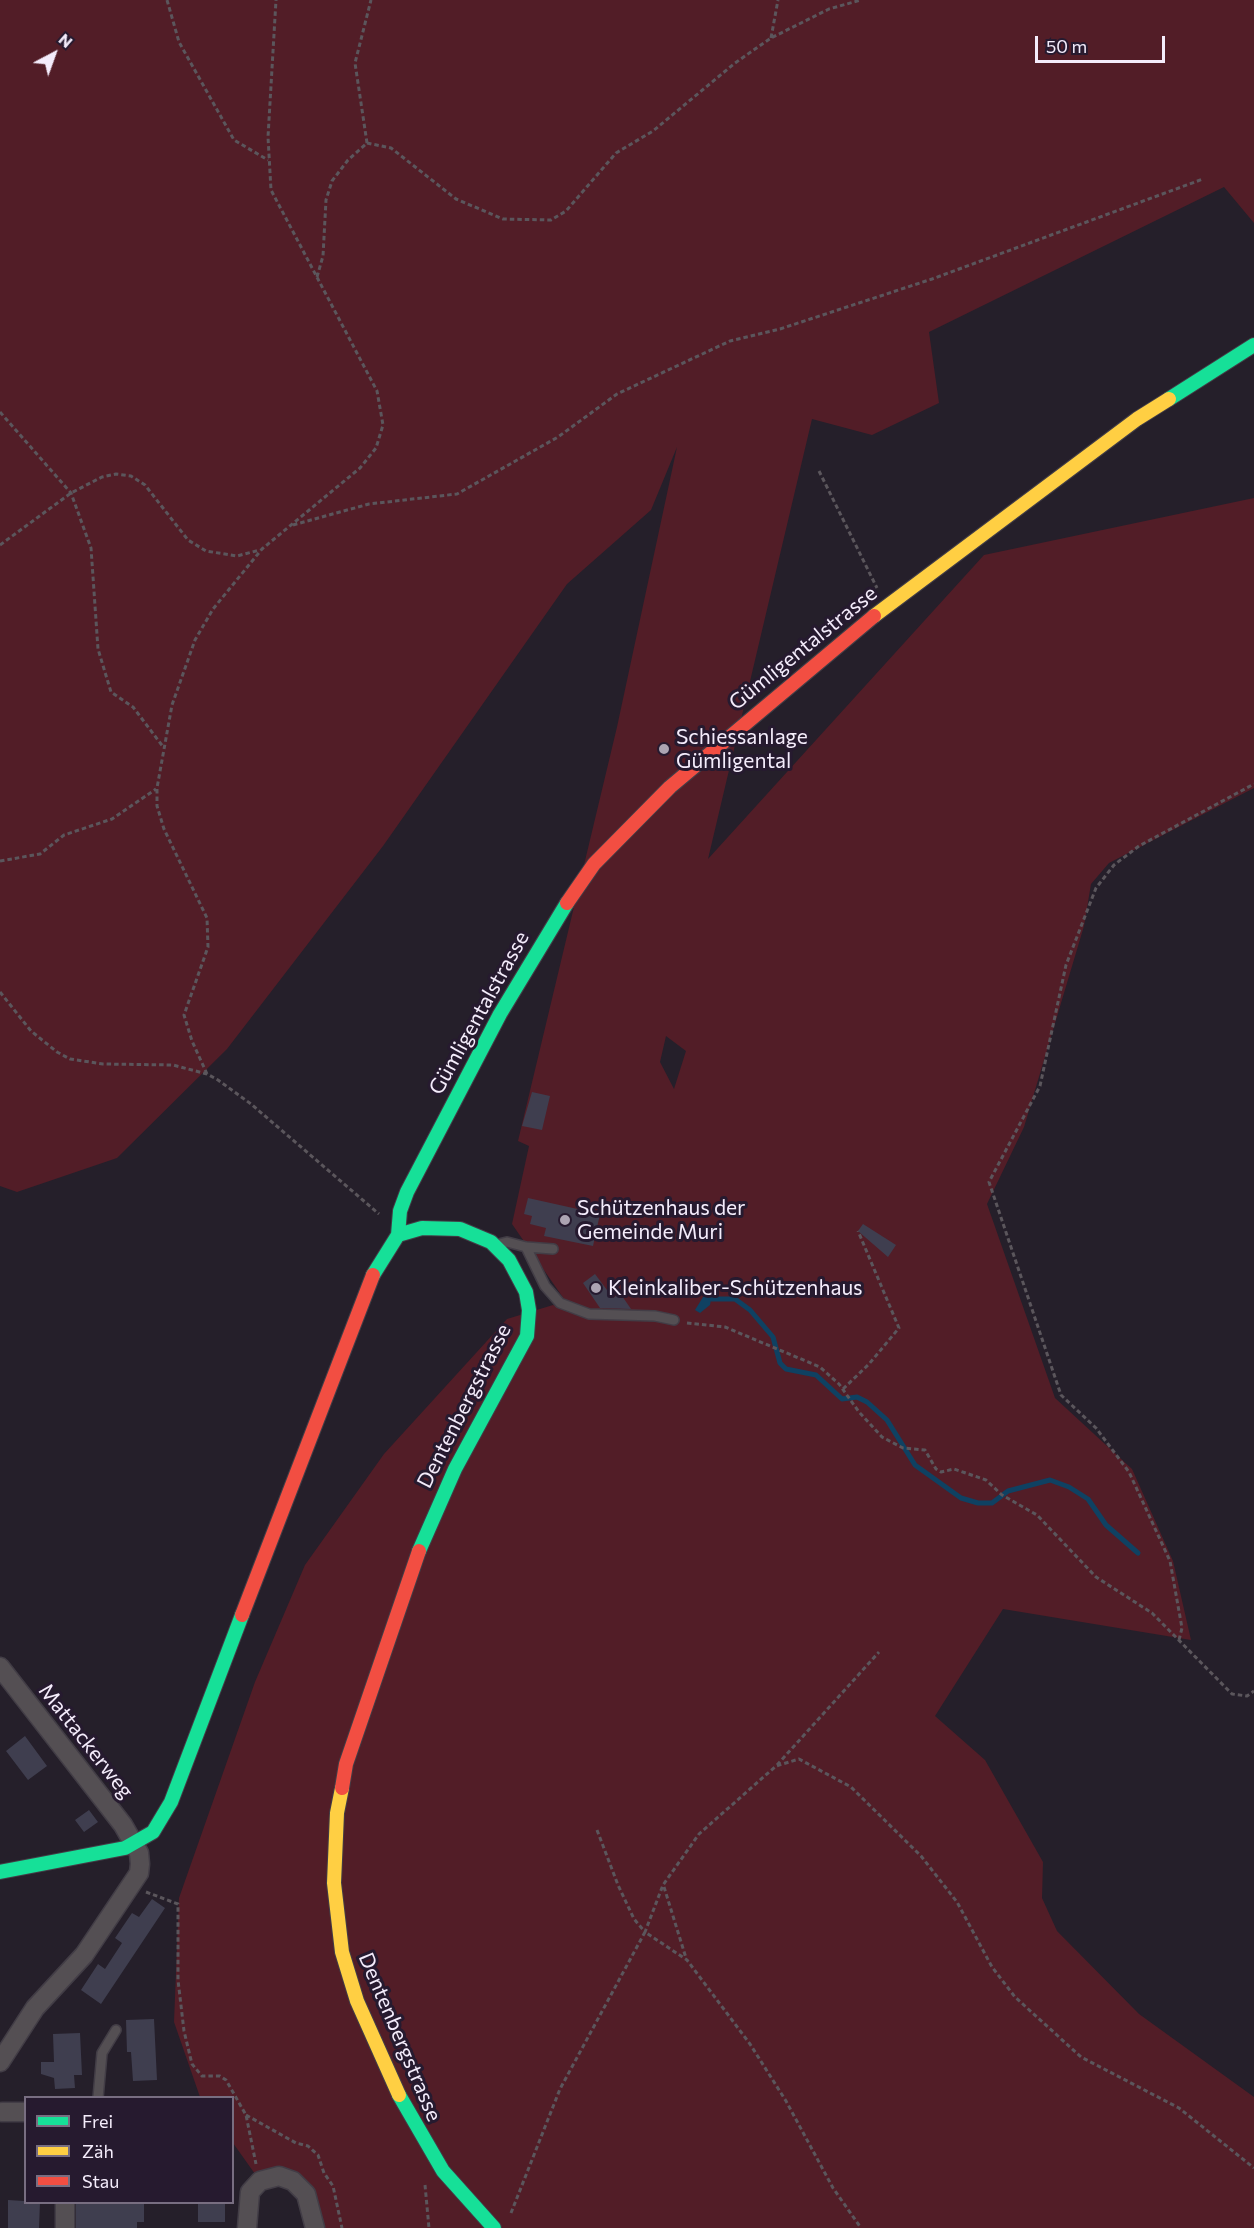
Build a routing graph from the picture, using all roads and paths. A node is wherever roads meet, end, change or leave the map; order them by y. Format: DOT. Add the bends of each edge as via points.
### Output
graph roads {
  1 [pos="167,0"];
  2 [pos="276,0"];
  3 [pos="371,0"];
  4 [pos="778,0"];
  5 [pos="861,0"];
  6 [pos="771,38"];
  7 [pos="367,143"];
  8 [pos="267,160"];
  9 [pos="1203,179"];
  10 [pos="317,277"];
  11 [pos="1254,345"];
  12 [pos="0,412"];
  13 [pos="819,471"];
  14 [pos="71,493"];
  15 [pos="291,525"];
  16 [pos="0,545"];
  17 [pos="262,549"];
  18 [pos="886,606"];
  19 [pos="164,748"];
  20 [pos="1254,784"];
  21 [pos="157,788"];
  22 [pos="0,861"];
  23 [pos="0,992"];
  24 [pos="207,1074"];
  25 [pos="858,1231"];
  26 [pos="399,1235"];
  27 [pos="495,1246"];
  28 [pos="526,1247"];
  29 [pos="553,1249"];
  30 [pos="674,1320"];
  31 [pos="843,1389"];
  32 [pos="1179,1640"];
  33 [pos="879,1652"];
  34 [pos="0,1667"];
  35 [pos="1254,1691"];
  36 [pos="776,1767"];
  37 [pos="597,1830"];
  38 [pos="134,1844"];
  39 [pos="0,1872"];
  40 [pos="663,1885"];
  41 [pos="154,1895"];
  42 [pos="645,1932"];
  43 [pos="687,1960"];
  44 [pos="116,2030"];
  45 [pos="0,2062"];
  46 [pos="98,2096"];
  47 [pos="2,2112"];
  48 [pos="24,2112"];
  49 [pos="246,2115"];
  50 [pos="1254,2168"];
  51 [pos="260,2181"];
  52 [pos="65,2204"];
  53 [pos="510,2217"];
  54 [pos="65,2228"];
  55 [pos="247,2228"];
  56 [pos="315,2228"];
  57 [pos="342,2228"];
  58 [pos="494,2228"];
  59 [pos="861,2228"];
  1 -- 8 [label="path" via="179,42 234,140"];
  2 -- 8 [label="path"];
  3 -- 7 [label="path" via="355,63"];
  4 -- 6 [label="path"];
  5 -- 6 [label="path" via="829,9"];
  6 -- 7 [label="path" via="653,131 616,153 566,211 550,220 503,219 456,199 391,148"];
  7 -- 10 [label="path" via="332,181"];
  8 -- 10 [label="path" via="276,203"];
  9 -- 15 [label="path" via="932,279 780,329 730,341 617,394 558,437 457,494 369,504"];
  10 -- 15 [label="path" via="377,391 383,425 376,448 360,468"];
  11 -- 18 [label="street, Gümligentalstrasse" via="1137,419"];
  12 -- 14 [label="path"];
  13 -- 18 [label="path"];
  14 -- 16 [label="path"];
  14 -- 17 [label="path" via="102,477 131,476 155,494 188,540 206,551 237,556"];
  14 -- 19 [label="path" via="91,548 98,649 111,692 133,708"];
  15 -- 17 [label="path"];
  17 -- 19 [label="path" via="213,609 195,640 172,705"];
  18 -- 26 [label="street, Gümligentalstrasse" via="670,787 594,864 552,924 500,1014 407,1192 400,1211"];
  19 -- 21 [label="path"];
  20 -- 32 [label="path" via="1139,846 1114,865 1096,888 1066,965 1040,1086 989,1182 1061,1395 1096,1428 1129,1472 1170,1561 1182,1628"];
  21 -- 22 [label="path" via="112,819 64,835 40,854"];
  21 -- 24 [label="path" via="164,829 202,904 209,928 208,947 184,1015"];
  23 -- 24 [label="path" via="31,1031 70,1059 103,1064 160,1063"];
  24 -- 26 [label="path" via="251,1104"];
  25 -- 31 [label="path" via="899,1328"];
  26 -- 27 [label="street, Dentenbergstrasse" via="422,1228 449,1228 473,1233"];
  26 -- 38 [label="street" via="383,1255 364,1294 171,1802 153,1832"];
  27 -- 28 [label="lane" via="507,1242"];
  27 -- 58 [label="street, Dentenbergstrasse" via="509,1260 526,1292 526,1336 426,1531 346,1764 337,1813 334,1883 342,1952 357,2001 408,2114 443,2170"];
  28 -- 29 [label="lane"];
  28 -- 30 [label="lane" via="545,1286 560,1303 589,1314"];
  30 -- 31 [label="path" via="725,1327 820,1367"];
  31 -- 32 [label="path" via="872,1426 895,1445 926,1450 941,1472 954,1469 986,1480 1002,1495 1037,1515 1096,1577 1152,1612"];
  32 -- 35 [label="path" via="1232,1694 1247,1696"];
  33 -- 36 [label="path"];
  34 -- 38 [label="street, Mattackerweg"];
  36 -- 40 [label="path" via="699,1834"];
  36 -- 50 [label="path" via="799,1759 851,1787 921,1856 957,1902 992,1967 1015,1996 1081,2057 1179,2108"];
  37 -- 42 [label="path" via="618,1885 634,1919"];
  38 -- 39 [label="street"];
  38 -- 45 [label="street" via="139,1853 139,1873 84,1955 35,2008"];
  40 -- 42 [label="path"];
  40 -- 43 [label="path"];
  41 -- 49 [label="path" via="178,1904 178,1980 192,2064 202,2076 226,2080"];
  42 -- 43 [label="path"];
  42 -- 53 [label="path" via="560,2089"];
  43 -- 59 [label="path" via="750,2044 833,2188"];
  44 -- 46 [label="lane" via="102,2053"];
  47 -- 48 [label="street"];
  49 -- 51 [label="path"];
  49 -- 57 [label="path" via="296,2144 308,2146 318,2156 333,2186"];
  51 -- 55 [label="street" via="248,2196"];
  51 -- 56 [label="street" via="279,2176 300,2187 309,2200"];
  52 -- 54 [label="street"];
}
